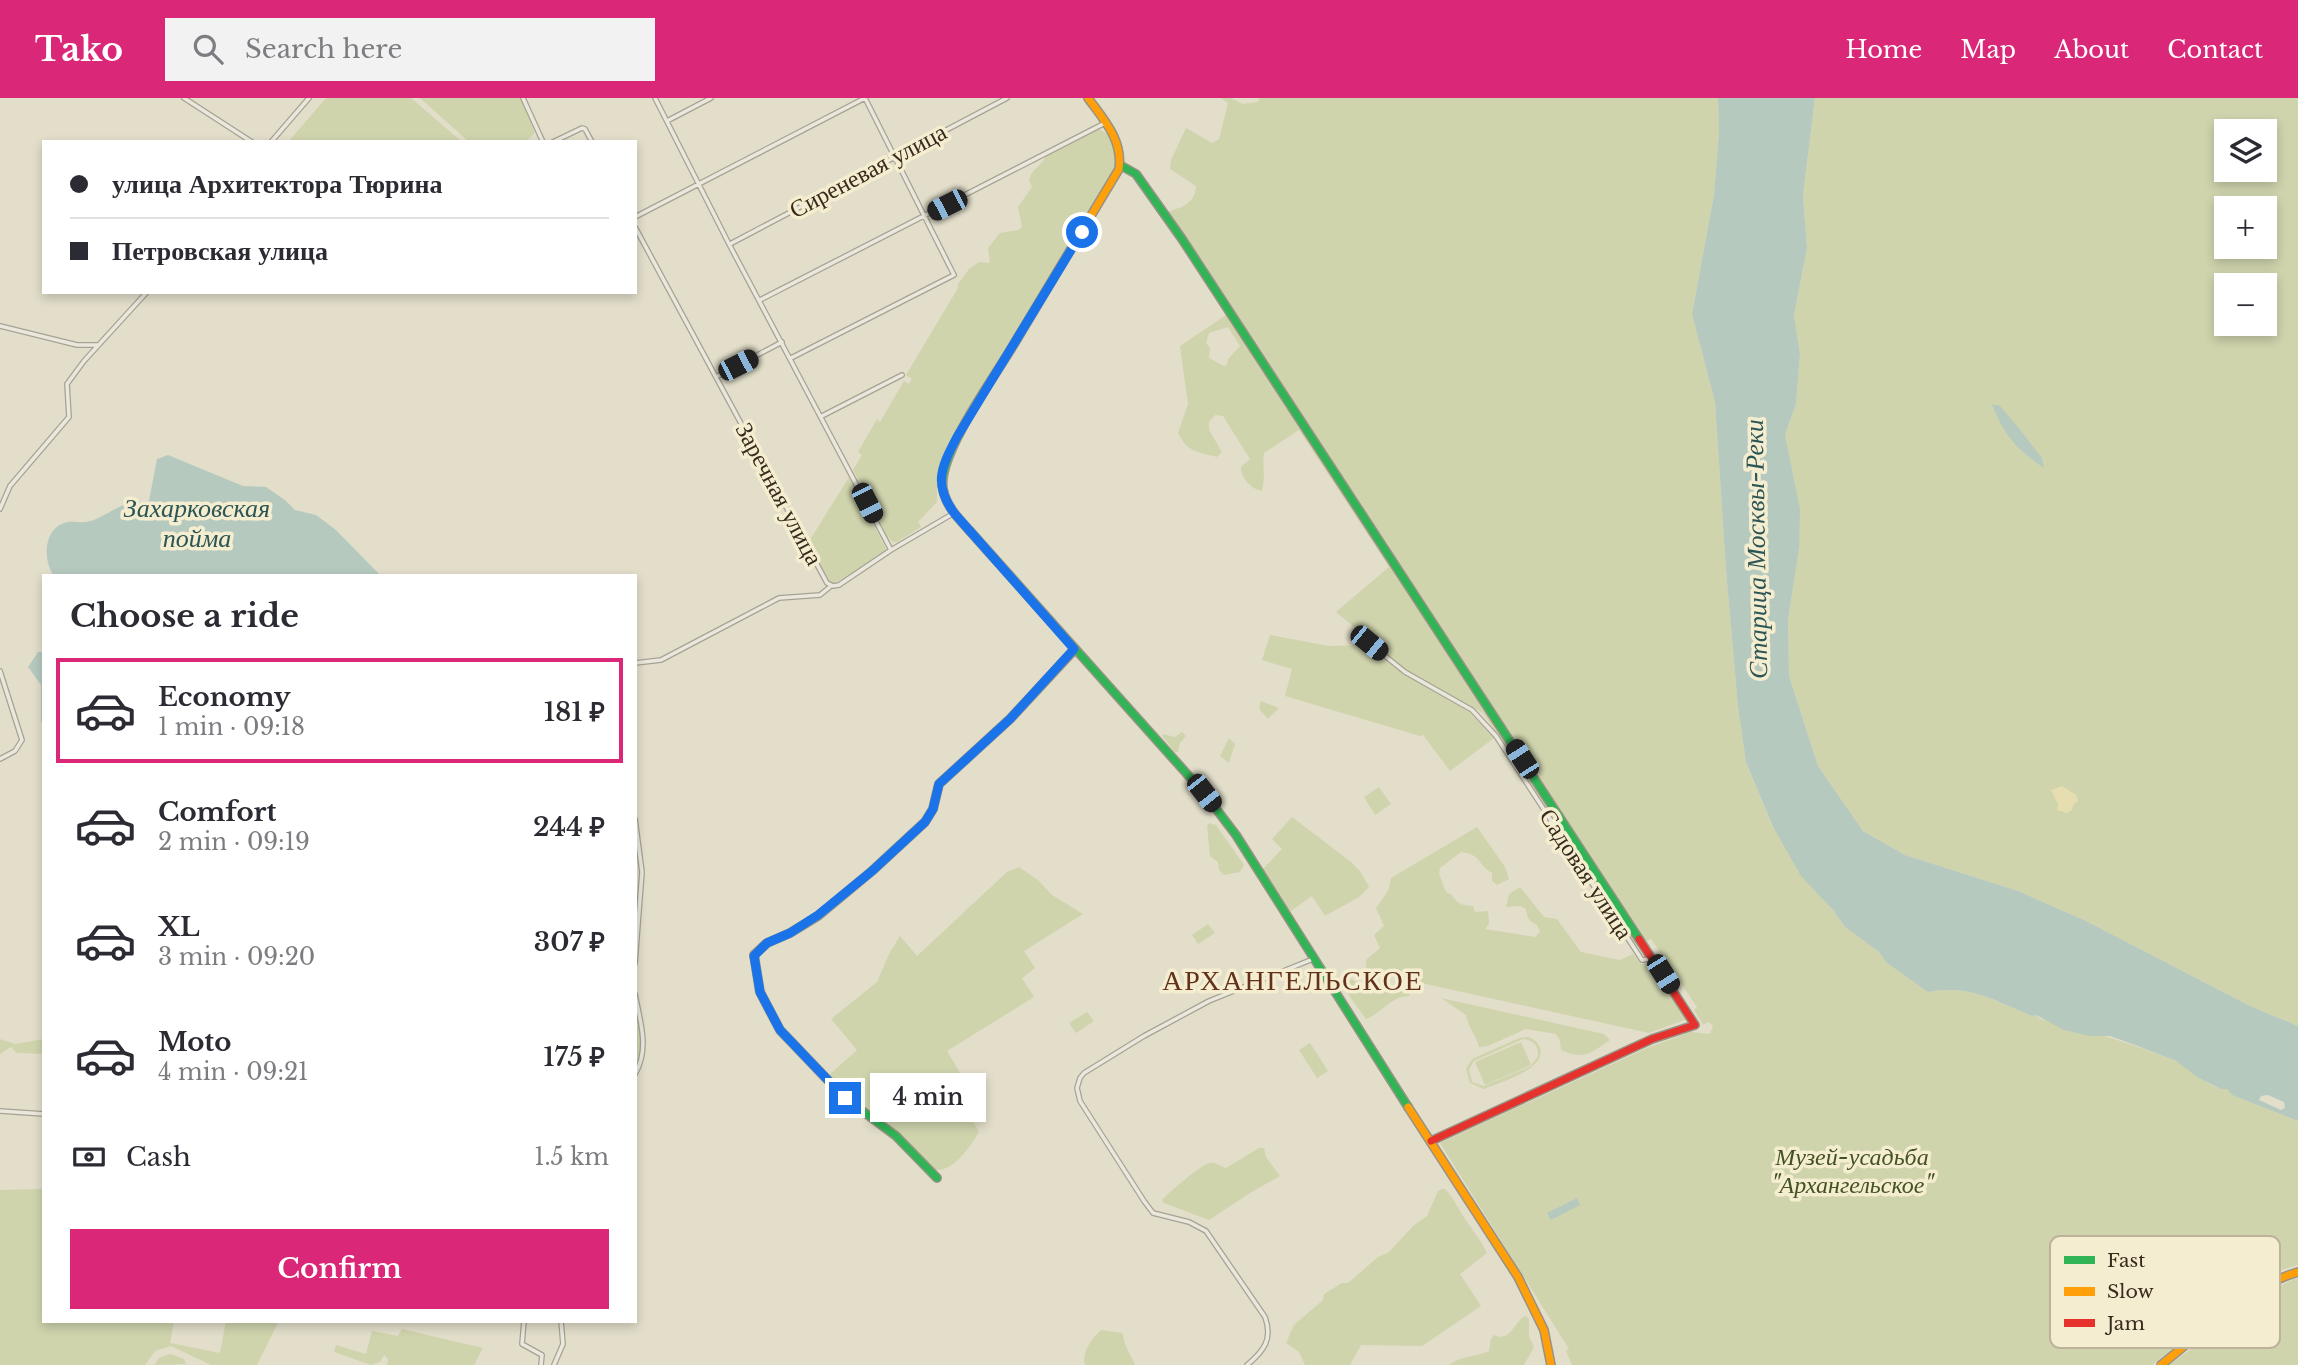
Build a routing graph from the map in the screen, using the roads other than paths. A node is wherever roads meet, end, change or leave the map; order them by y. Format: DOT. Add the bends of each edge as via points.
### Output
graph roads {
  1 [pos="184,98"];
  2 [pos="309,98"];
  3 [pos="523,98"];
  4 [pos="656,98"];
  5 [pos="712,98"];
  6 [pos="865,98"];
  7 [pos="1007,98"];
  8 [pos="1088,98"];
  9 [pos="666,121"];
  10 [pos="1105,123"];
  11 [pos="248,140"];
  12 [pos="273,140"];
  13 [pos="542,140"];
  14 [pos="557,140"];
  15 [pos="591,140"];
  16 [pos="894,158"];
  17 [pos="1120,165"];
  18 [pos="699,184"];
  19 [pos="637,216"];
  20 [pos="925,216"];
  21 [pos="637,230"];
  22 [pos="729,244"];
  23 [pos="145,294"];
  24 [pos="760,300"];
  25 [pos="0,326"];
  26 [pos="782,342"];
  27 [pos="100,345"];
  28 [pos="791,358"];
  29 [pos="902,375"];
  30 [pos="716,377"];
  31 [pos="822,416"];
  32 [pos="0,509"];
  33 [pos="954,513"];
  34 [pos="891,550"];
  35 [pos="831,585"];
  36 [pos="1369,643"];
  37 [pos="1074,649"];
  38 [pos="637,663"];
  39 [pos="0,671"];
  40 [pos="0,759"];
  41 [pos="637,834"];
  42 [pos="637,937"];
  43 [pos="1313,959"];
  44 [pos="1653,959"];
  45 [pos="637,1007"];
  46 [pos="637,1070"];
  47 [pos="0,1111"];
  48 [pos="42,1114"];
  49 [pos="1432,1141"];
  50 [pos="937,1178"];
  51 [pos="2298,1272"];
  52 [pos="2280,1277"];
  53 [pos="524,1323"];
  54 [pos="561,1323"];
  55 [pos="2183,1348"];
  56 [pos="541,1365"];
  57 [pos="554,1365"];
  58 [pos="1247,1365"];
  59 [pos="1551,1365"];
  60 [pos="2161,1365"];
  1 -- 11 [label="street"];
  2 -- 12 [label="street"];
  3 -- 13 [label="street"];
  4 -- 9 [label="street"];
  5 -- 9 [label="street"];
  6 -- 16 [label="street"];
  6 -- 18 [label="street"];
  7 -- 16 [label="street, Сиреневая улица"];
  8 -- 10 [label="street"];
  9 -- 18 [label="street"];
  10 -- 17 [label="street" via="1120,149"];
  10 -- 20 [label="street"];
  14 -- 15 [label="street" via="582,128"];
  16 -- 20 [label="street"];
  16 -- 22 [label="street, Сиреневая улица"];
  17 -- 33 [label="street" via="951,449 941,488"];
  17 -- 44 [label="street" via="1136,174 1182,239"];
  18 -- 19 [label="street"];
  18 -- 22 [label="street"];
  20 -- 24 [label="street"];
  20 -- 28 [label="street" via="954,275"];
  21 -- 30 [label="street, Заречная улица"];
  22 -- 24 [label="street"];
  23 -- 27 [label="street"];
  24 -- 26 [label="street"];
  25 -- 27 [label="street" via="77,345"];
  26 -- 28 [label="street"];
  26 -- 30 [label="street"];
  27 -- 32 [label="street" via="67,384 69,417 10,486"];
  28 -- 31 [label="street"];
  29 -- 31 [label="street"];
  30 -- 35 [label="street, Заречная улица"];
  31 -- 34 [label="street"];
  33 -- 34 [label="street, Заречная улица"];
  33 -- 37 [label="street"];
  34 -- 35 [label="street, Заречная улица" via="839,585"];
  35 -- 38 [label="street" via="820,594 779,598 661,660"];
  36 -- 44 [label="street, Садовая улица" via="1405,672 1472,710 1496,736 1642,960"];
  37 -- 43 [label="street" via="1219,813"];
  37 -- 50 [label="street" via="1010,719 939,784 925,822 812,920 767,943 754,956 760,992 780,1030 845,1098 896,1136"];
  39 -- 40 [label="street" via="22,740 15,751"];
  41 -- 42 [label="street" via="642,872"];
  43 -- 49 [label="street"];
  43 -- 58 [label="street" via="1175,1019 1084,1073 1077,1088 1083,1106 1153,1213 1206,1231 1265,1317 1268,1340"];
  44 -- 49 [label="street" via="1695,1025 1652,1040"];
  45 -- 46 [label="street" via="643,1046"];
  47 -- 48 [label="street"];
  49 -- 59 [label="street" via="1518,1277 1545,1332"];
  51 -- 52 [label="street"];
  53 -- 56 [label="street" via="522,1344 542,1355"];
  54 -- 57 [label="street" via="563,1343"];
  55 -- 60 [label="street"];
}
